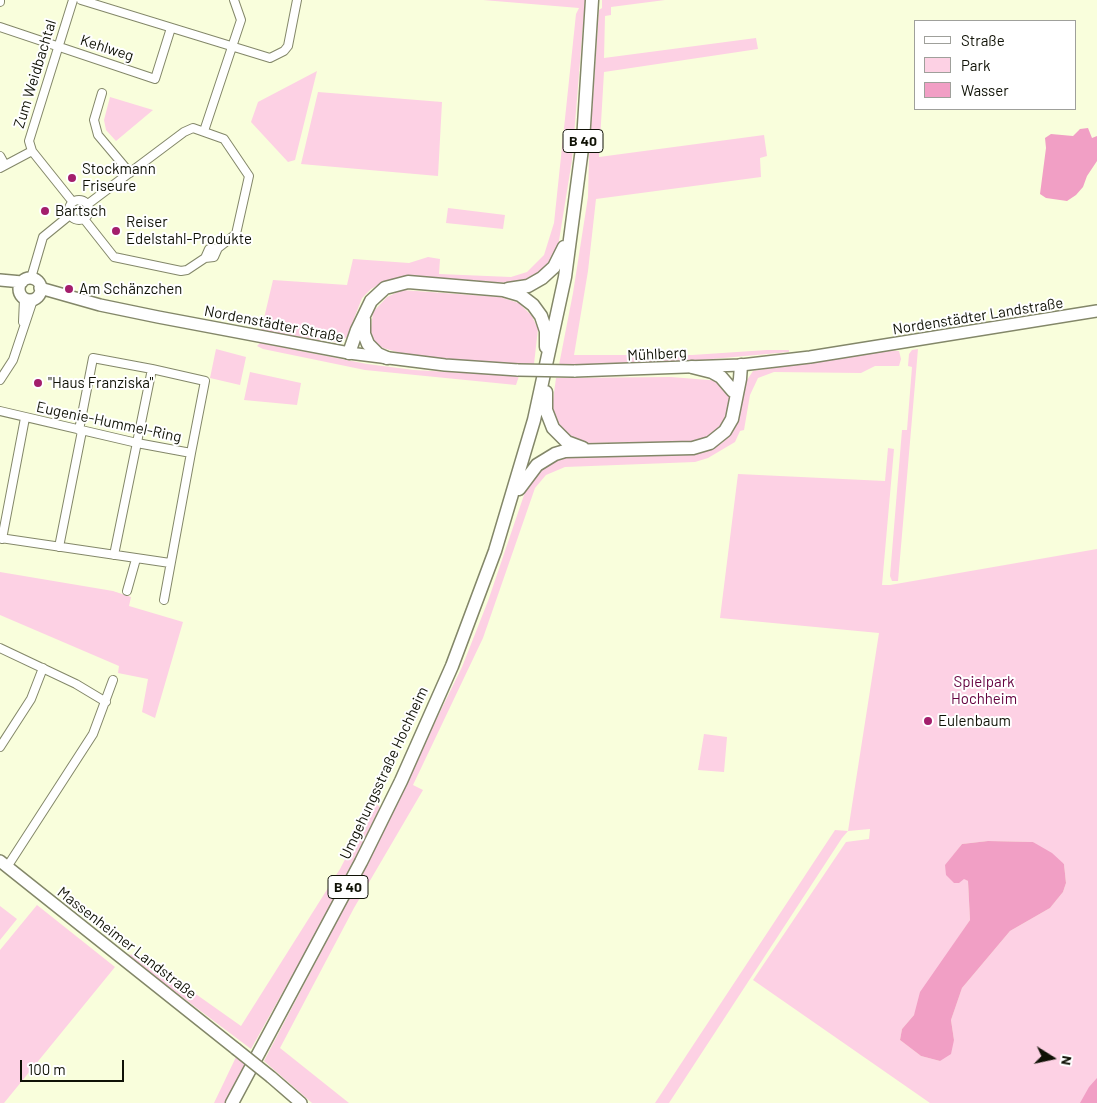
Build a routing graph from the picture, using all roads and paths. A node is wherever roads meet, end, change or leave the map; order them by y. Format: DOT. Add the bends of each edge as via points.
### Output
graph roads {
  1 [pos="73,0"];
  2 [pos="81,0"];
  3 [pos="234,0"];
  4 [pos="297,0"];
  5 [pos="592,0"];
  6 [pos="0,27"];
  7 [pos="171,28"];
  8 [pos="58,46"];
  9 [pos="233,48"];
  10 [pos="102,92"];
  11 [pos="204,131"];
  12 [pos="32,152"];
  13 [pos="0,156"];
  14 [pos="3,167"];
  15 [pos="130,172"];
  16 [pos="72,201"];
  17 [pos="88,204"];
  18 [pos="70,215"];
  19 [pos="84,219"];
  20 [pos="572,229"];
  21 [pos="0,280"];
  22 [pos="0,284"];
  23 [pos="503,290"];
  24 [pos="30,291"];
  25 [pos="1097,311"];
  26 [pos="364,314"];
  27 [pos="364,329"];
  28 [pos="351,354"];
  29 [pos="387,358"];
  30 [pos="548,360"];
  31 [pos="741,365"];
  32 [pos="692,368"];
  33 [pos="152,369"];
  34 [pos="518,370"];
  35 [pos="544,377"];
  36 [pos="0,380"];
  37 [pos="733,391"];
  38 [pos="735,405"];
  39 [pos="0,411"];
  40 [pos="24,418"];
  41 [pos="80,430"];
  42 [pos="137,443"];
  43 [pos="591,449"];
  44 [pos="191,453"];
  45 [pos="512,499"];
  46 [pos="1,538"];
  47 [pos="59,547"];
  48 [pos="114,555"];
  49 [pos="136,559"];
  50 [pos="170,563"];
  51 [pos="127,591"];
  52 [pos="164,600"];
  53 [pos="0,648"];
  54 [pos="43,668"];
  55 [pos="113,680"];
  56 [pos="106,702"];
  57 [pos="0,747"];
  58 [pos="4,864"];
  59 [pos="232,1103"];
  60 [pos="301,1103"];
  1 -- 8 [label="street, Zum Weidbachtal"];
  2 -- 7 [label="street"];
  3 -- 9 [label="street" via="242,20"];
  4 -- 9 [label="street" via="288,46 284,51 270,58"];
  5 -- 20 [label="main road, B 40" via="587,98"];
  6 -- 8 [label="street, Kehlweg"];
  7 -- 8 [label="street, Kehlweg" via="155,79"];
  7 -- 9 [label="street"];
  8 -- 12 [label="street, Zum Weidbachtal" via="30,133"];
  9 -- 11 [label="street"];
  10 -- 15 [label="street" via="94,120 98,135"];
  11 -- 15 [label="street" via="193,128 184,132"];
  11 -- 19 [label="street" via="224,139 249,176 238,230 218,248 214,257 205,258 181,271 114,257"];
  12 -- 14 [label="street"];
  12 -- 16 [label="street, Zum Weidbachtal"];
  13 -- 14 [label="street"];
  15 -- 17 [label="street"];
  16 -- 17 [label="street" via="79,199"];
  16 -- 18 [label="street" via="68,209"];
  17 -- 19 [label="street" via="89,210"];
  18 -- 19 [label="street" via="75,220"];
  18 -- 24 [label="street" via="43,237"];
  20 -- 23 [label="main road" via="559,260 549,273 528,286"];
  20 -- 30 [label="main road, B 40"];
  21 -- 24 [label="main road, Nordenstädter Straße"];
  22 -- 24 [label="main road, Nordenstädter Straße"];
  23 -- 26 [label="main road" via="402,282 380,292"];
  23 -- 35 [label="main road" via="525,298 541,316 546,331"];
  24 -- 28 [label="main road, Nordenstädter Straße" via="69,296 167,319"];
  24 -- 36 [label="street" via="14,360"];
  25 -- 31 [label="main road, Nordenstädter Landstraße" via="864,349"];
  26 -- 27 [label="main road"];
  26 -- 28 [label="main road"];
  27 -- 28 [label="main road" via="362,345"];
  27 -- 29 [label="main road" via="371,347"];
  28 -- 29 [label="main road, Nordenstädter Straße"];
  29 -- 34 [label="main road, Nordenstädter Straße"];
  30 -- 35 [label="main road, B 40"];
  30 -- 43 [label="main road" via="545,403 550,422 567,442"];
  31 -- 32 [label="main road, Mühlberg"];
  31 -- 37 [label="main road" via="733,375"];
  31 -- 38 [label="main road"];
  32 -- 34 [label="main road, Mühlberg, bridge"];
  32 -- 37 [label="main road" via="721,377"];
  33 -- 41 [label="street" via="93,358"];
  33 -- 42 [label="street"];
  33 -- 44 [label="street" via="205,381"];
  35 -- 45 [label="main road, B 40"];
  37 -- 38 [label="main road"];
  38 -- 43 [label="main road" via="725,431 705,445 693,448"];
  39 -- 40 [label="street, Eugenie-Hummel-Ring"];
  40 -- 41 [label="street, Eugenie-Hummel-Ring"];
  40 -- 46 [label="street"];
  41 -- 42 [label="street, Eugenie-Hummel-Ring"];
  41 -- 47 [label="street"];
  42 -- 44 [label="street, Eugenie-Hummel-Ring"];
  42 -- 48 [label="street"];
  43 -- 45 [label="main road" via="565,452 546,459 530,472"];
  44 -- 50 [label="street, Eugenie-Hummel-Ring"];
  45 -- 59 [label="main road, Umgehungsstraße Hochheim / B 40" via="459,649 401,781"];
  46 -- 47 [label="street"];
  47 -- 48 [label="street"];
  48 -- 49 [label="street"];
  49 -- 50 [label="street"];
  49 -- 51 [label="street"];
  50 -- 52 [label="street, Eugenie-Hummel-Ring"];
  53 -- 54 [label="street"];
  54 -- 56 [label="street"];
  54 -- 57 [label="street" via="31,699"];
  55 -- 56 [label="street"];
  56 -- 58 [label="street" via="93,734"];
  58 -- 60 [label="main road, Massenheimer Landstraße, bridge"];
}
